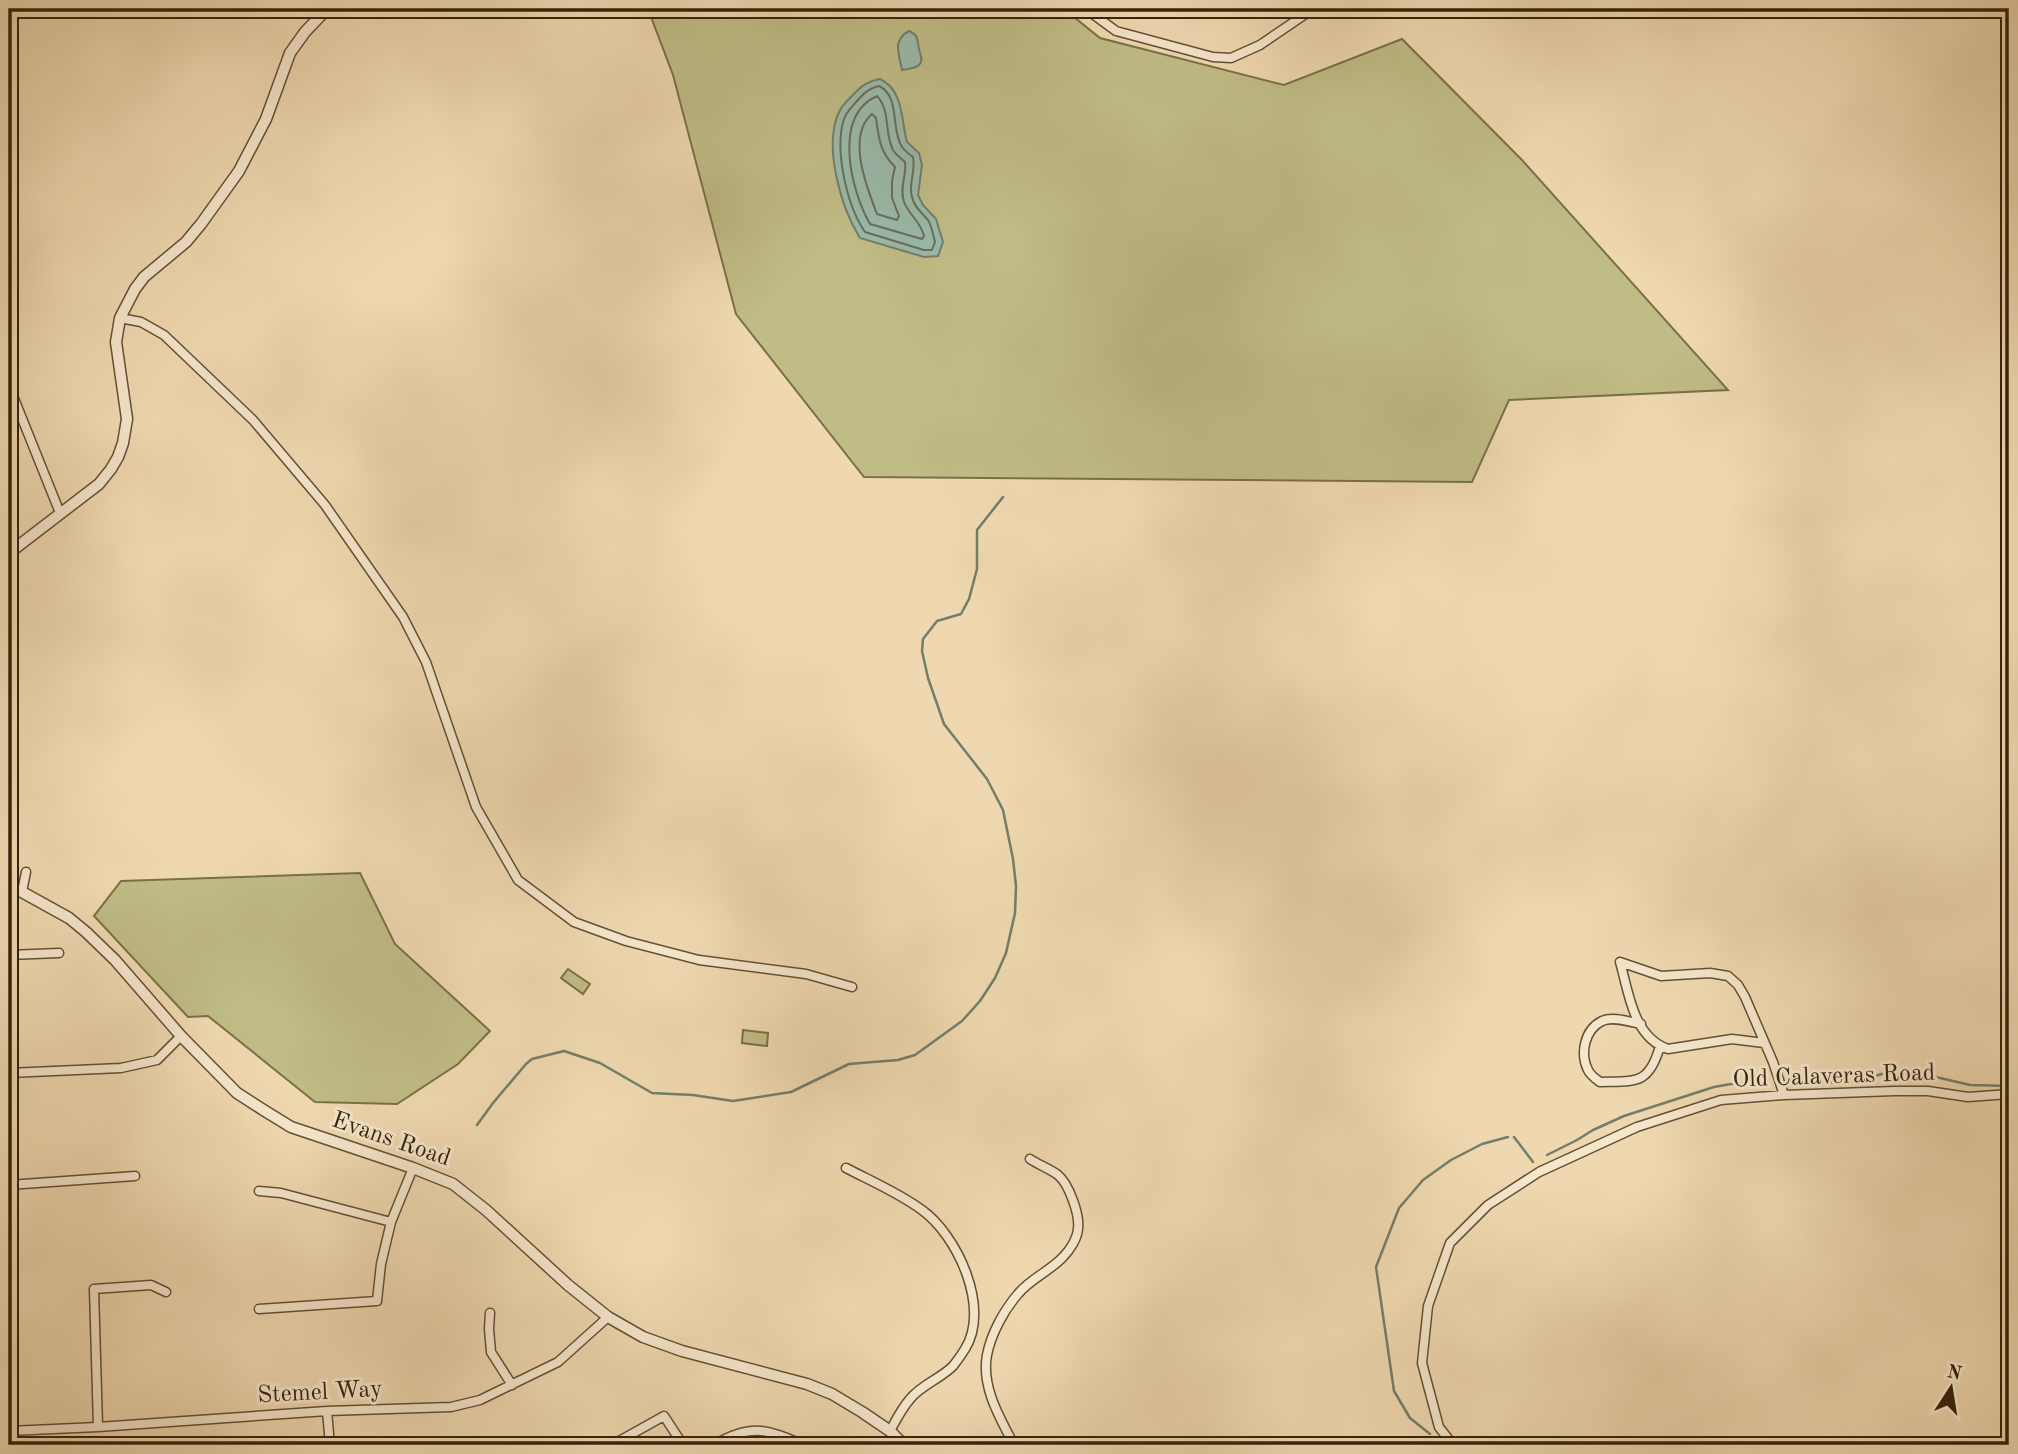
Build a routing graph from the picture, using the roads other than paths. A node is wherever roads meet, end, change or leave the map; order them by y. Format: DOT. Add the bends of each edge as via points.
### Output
graph roads {
  1 [pos="327,9"];
  2 [pos="1086,9"];
  3 [pos="1313,9"];
  4 [pos="120,318"];
  5 [pos="9,386"];
  6 [pos="60,513"];
  7 [pos="9,553"];
  8 [pos="26,872"];
  9 [pos="9,888"];
  10 [pos="22,892"];
  11 [pos="59,953"];
  12 [pos="9,956"];
  13 [pos="852,987"];
  14 [pos="1641,1024"];
  15 [pos="181,1036"];
  16 [pos="1764,1043"];
  17 [pos="1660,1046"];
  18 [pos="9,1073"];
  19 [pos="2009,1094"];
  20 [pos="1784,1095"];
  21 [pos="1030,1159"];
  22 [pos="413,1168"];
  23 [pos="846,1168"];
  24 [pos="135,1176"];
  25 [pos="9,1185"];
  26 [pos="259,1191"];
  27 [pos="391,1222"];
  28 [pos="166,1292"];
  29 [pos="259,1309"];
  30 [pos="490,1312"];
  31 [pos="608,1317"];
  32 [pos="512,1385"];
  33 [pos="327,1411"];
  34 [pos="98,1427"];
  35 [pos="9,1431"];
  36 [pos="890,1431"];
  37 [pos="330,1445"];
  38 [pos="612,1445"];
  39 [pos="683,1445"];
  40 [pos="714,1445"];
  41 [pos="803,1445"];
  42 [pos="904,1445"];
  43 [pos="1014,1445"];
  44 [pos="1453,1445"];
  1 -- 4 [label="street" via="290,53 266,120 239,171 186,242 135,289"];
  2 -- 3 [label="street" via="1116,31 1231,58 1260,45"];
  4 -- 6 [label="street" via="116,342 127,419 123,443 99,484"];
  4 -- 13 [label="street" via="141,322 164,335 253,421 325,505 403,617 426,662 476,807 518,880 573,922 626,941 699,960 806,974"];
  5 -- 6 [label="street"];
  6 -- 7 [label="street"];
  8 -- 10 [label="street"];
  9 -- 10 [label="street, Evans Road"];
  10 -- 15 [label="street, Evans Road" via="86,932"];
  11 -- 12 [label="street"];
  14 -- 16 [label="street" via="1633,1013 1620,962 1661,976 1728,976 1745,997"];
  14 -- 17 [label="street"];
  14 -- 17 [label="street" via="1602,1021 1586,1038 1588,1072 1600,1082 1646,1076"];
  15 -- 18 [label="street" via="157,1060 121,1068"];
  15 -- 22 [label="street, Evans Road" via="237,1093 291,1127"];
  16 -- 17 [label="street" via="1732,1040 1668,1049"];
  16 -- 20 [label="street"];
  19 -- 20 [label="street, Old Calaveras Road"];
  20 -- 44 [label="street, Old Calaveras Road" via="1721,1100 1637,1128 1539,1172 1488,1205 1450,1243 1428,1306 1422,1363 1439,1427"];
  21 -- 43 [label="street" via="1065,1184 1073,1199 1078,1229 1063,1258 1018,1292 989,1348 988,1390"];
  22 -- 27 [label="street"];
  22 -- 31 [label="street, Evans Road" via="453,1184 471,1197"];
  23 -- 36 [label="street" via="922,1210 943,1231 962,1262 973,1296 967,1346 952,1366 909,1399"];
  24 -- 25 [label="street"];
  26 -- 27 [label="street"];
  27 -- 29 [label="street" via="377,1301"];
  28 -- 34 [label="street" via="151,1285 94,1289"];
  30 -- 32 [label="street" via="491,1352"];
  31 -- 32 [label="street, Stemel Way" via="558,1362"];
  31 -- 36 [label="street, Evans Road" via="643,1337 682,1351 832,1394"];
  32 -- 33 [label="street, Stemel Way" via="451,1407"];
  33 -- 34 [label="street, Stemel Way"];
  33 -- 37 [label="street"];
  34 -- 35 [label="street, Stemel Way"];
  36 -- 42 [label="street, Evans Road"];
  38 -- 39 [label="street" via="664,1416"];
  40 -- 41 [label="street" via="749,1430"];
}
